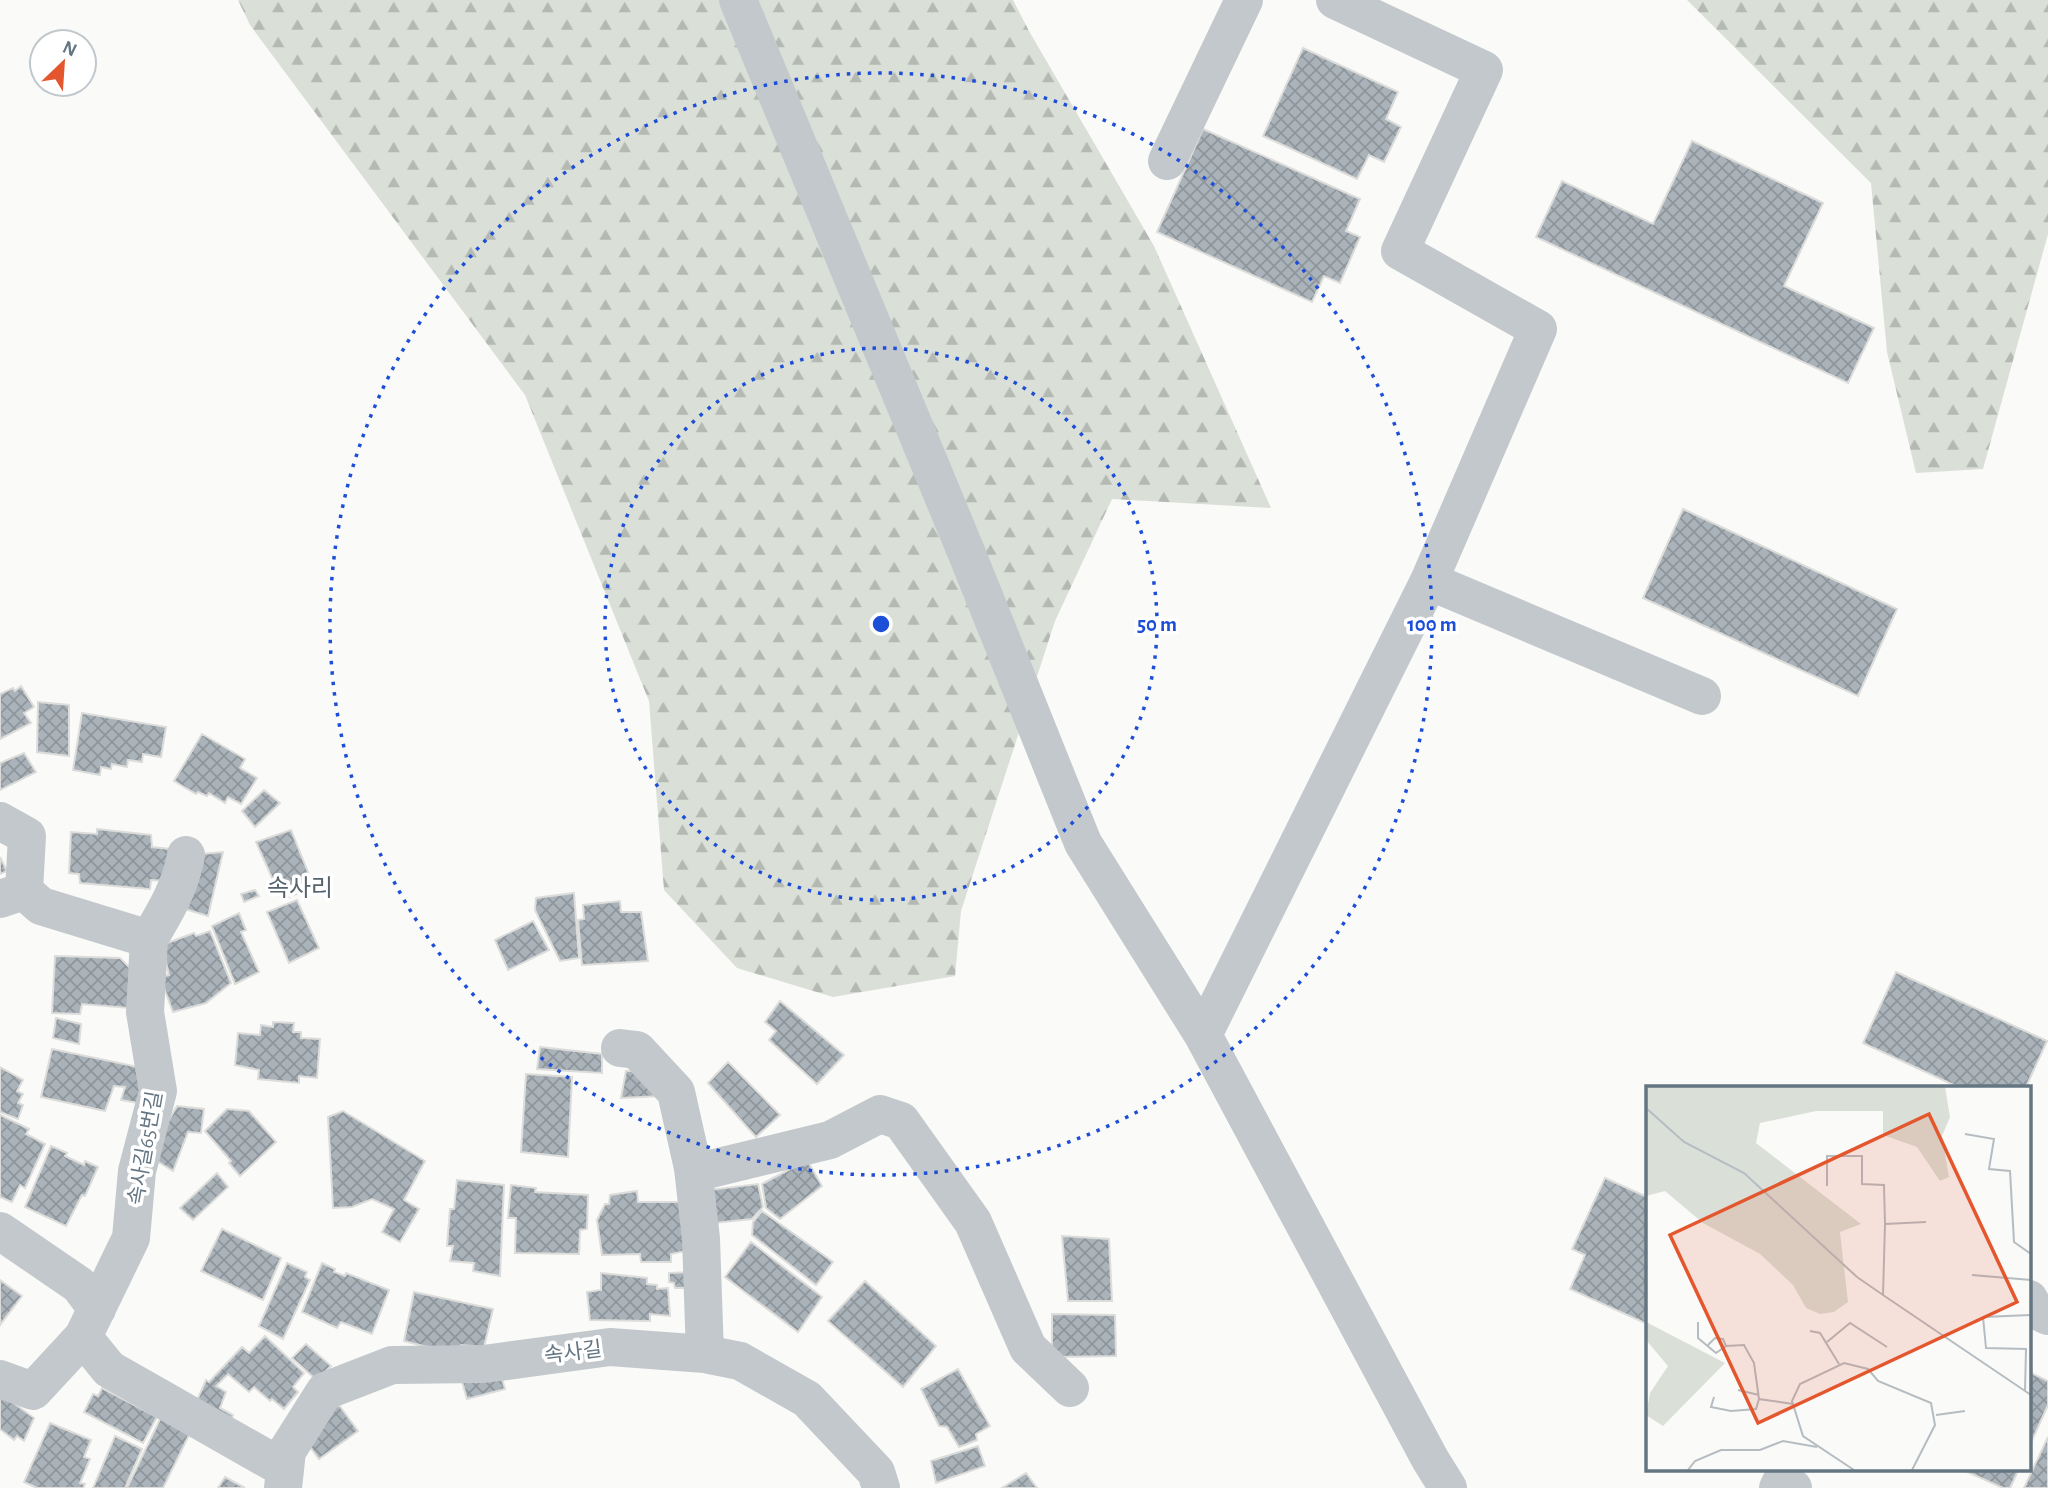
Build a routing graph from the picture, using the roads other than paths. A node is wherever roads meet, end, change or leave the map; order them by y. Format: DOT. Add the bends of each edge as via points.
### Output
graph roads {
  1 [pos="738,0"];
  2 [pos="1244,0"];
  3 [pos="1335,0"];
  4 [pos="1167,161"];
  5 [pos="1429,580"];
  6 [pos="1702,696"];
  7 [pos="0,821"];
  8 [pos="186,855"];
  9 [pos="12,895"];
  10 [pos="149,939"];
  11 [pos="1203,1035"];
  12 [pos="620,1048"];
  13 [pos="694,1173"];
  14 [pos="0,1230"];
  15 [pos="2030,1301"];
  16 [pos="2048,1316"];
  17 [pos="90,1323"];
  18 [pos="705,1354"];
  19 [pos="0,1379"];
  20 [pos="1070,1388"];
  21 [pos="284,1478"];
  22 [pos="881,1488"];
  23 [pos="1448,1488"];
  24 [pos="1778,1488"];
  25 [pos="1793,1488"];
  1 -- 11 [label="street" via="1083,843"];
  2 -- 4 [label="street"];
  3 -- 5 [label="street" via="1484,70 1400,251 1538,329"];
  5 -- 6 [label="street"];
  5 -- 11 [label="street"];
  7 -- 9 [label="street" via="27,836"];
  8 -- 10 [label="street, 속사길65번길" via="167,910"];
  9 -- 10 [label="street"];
  10 -- 17 [label="street, 속사길65번길" via="145,1012 158,1091 137,1171 131,1238"];
  11 -- 23 [label="street"];
  12 -- 13 [label="street" via="637,1050 676,1092"];
  13 -- 18 [label="street"];
  13 -- 20 [label="street" via="830,1140 880,1114 901,1121 973,1222 1028,1348"];
  14 -- 17 [label="street" via="79,1284"];
  15 -- 16 [label="street" via="2035,1310"];
  17 -- 19 [label="street, 속사길65번길" via="33,1391"];
  17 -- 21 [label="street" via="109,1370"];
  18 -- 21 [label="street, 속사길" via="610,1347 484,1364 392,1364 326,1391 287,1451"];
  18 -- 22 [label="street, 속사길" via="740,1361 807,1399 876,1472"];
  24 -- 25 [label="street" via="1781,1482"];
}
